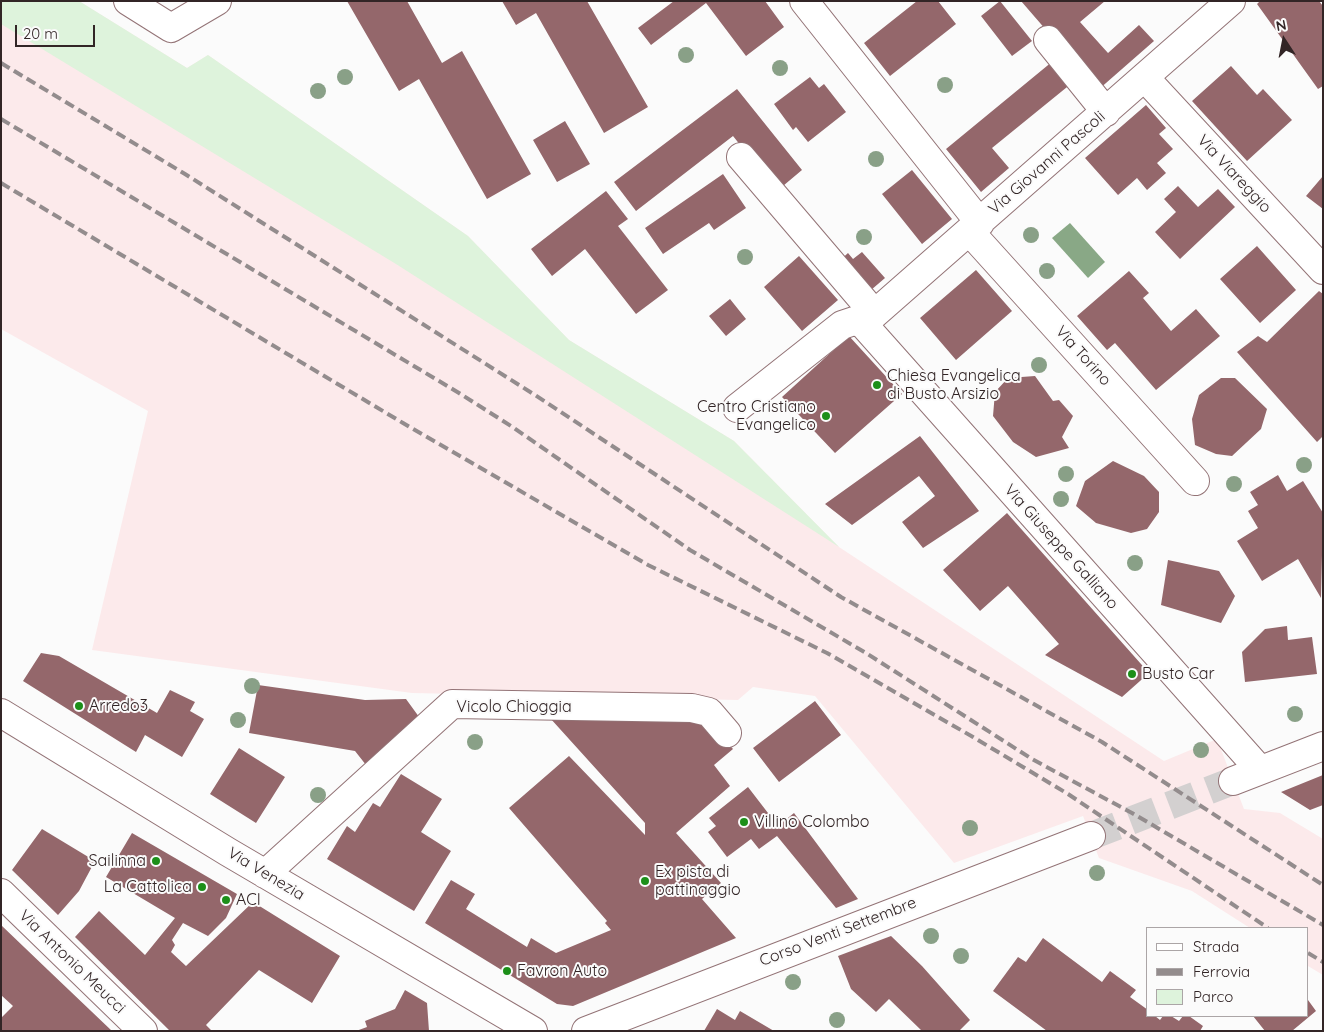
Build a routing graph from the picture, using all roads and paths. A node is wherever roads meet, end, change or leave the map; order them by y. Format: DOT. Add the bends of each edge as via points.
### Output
graph roads {
  1 [pos="128,1"];
  2 [pos="217,1"];
  3 [pos="804,1"];
  4 [pos="1231,1"];
  5 [pos="1048,40"];
  6 [pos="1145,78"];
  7 [pos="1106,112"];
  8 [pos="741,158"];
  9 [pos="975,227"];
  10 [pos="1323,270"];
  11 [pos="868,319"];
  12 [pos="737,408"];
  13 [pos="1195,481"];
  14 [pos="1,713"];
  15 [pos="727,733"];
  16 [pos="1323,746"];
  17 [pos="1260,770"];
  18 [pos="1233,781"];
  19 [pos="1091,836"];
  20 [pos="265,874"];
  21 [pos="1,893"];
  22 [pos="144,1031"];
  23 [pos="533,1031"];
  24 [pos="586,1031"];
  1 -- 2 [label="street" via="171,28"];
  3 -- 9 [label="street, Via Torino"];
  4 -- 6 [label="street, Via Giovanni Pascoli"];
  5 -- 7 [label="street"];
  6 -- 7 [label="street, Via Giovanni Pascoli"];
  6 -- 10 [label="street, Via Viareggio"];
  7 -- 9 [label="street, Via Giovanni Pascoli"];
  8 -- 11 [label="street, Via Giuseppe Galliano"];
  9 -- 11 [label="street, Via Giovanni Pascoli"];
  9 -- 13 [label="street, Via Torino"];
  11 -- 12 [label="street" via="842,325"];
  11 -- 17 [label="street, Via Giuseppe Galliano"];
  14 -- 20 [label="street, Via Venezia"];
  15 -- 20 [label="street, Vicolo Chioggia" via="709,712 692,708 452,704"];
  16 -- 17 [label="street"];
  17 -- 18 [label="street"];
  19 -- 24 [label="street, Corso Venti Settembre"];
  20 -- 23 [label="street, Via Venezia"];
  21 -- 22 [label="street, Via Antonio Meucci"];
}
